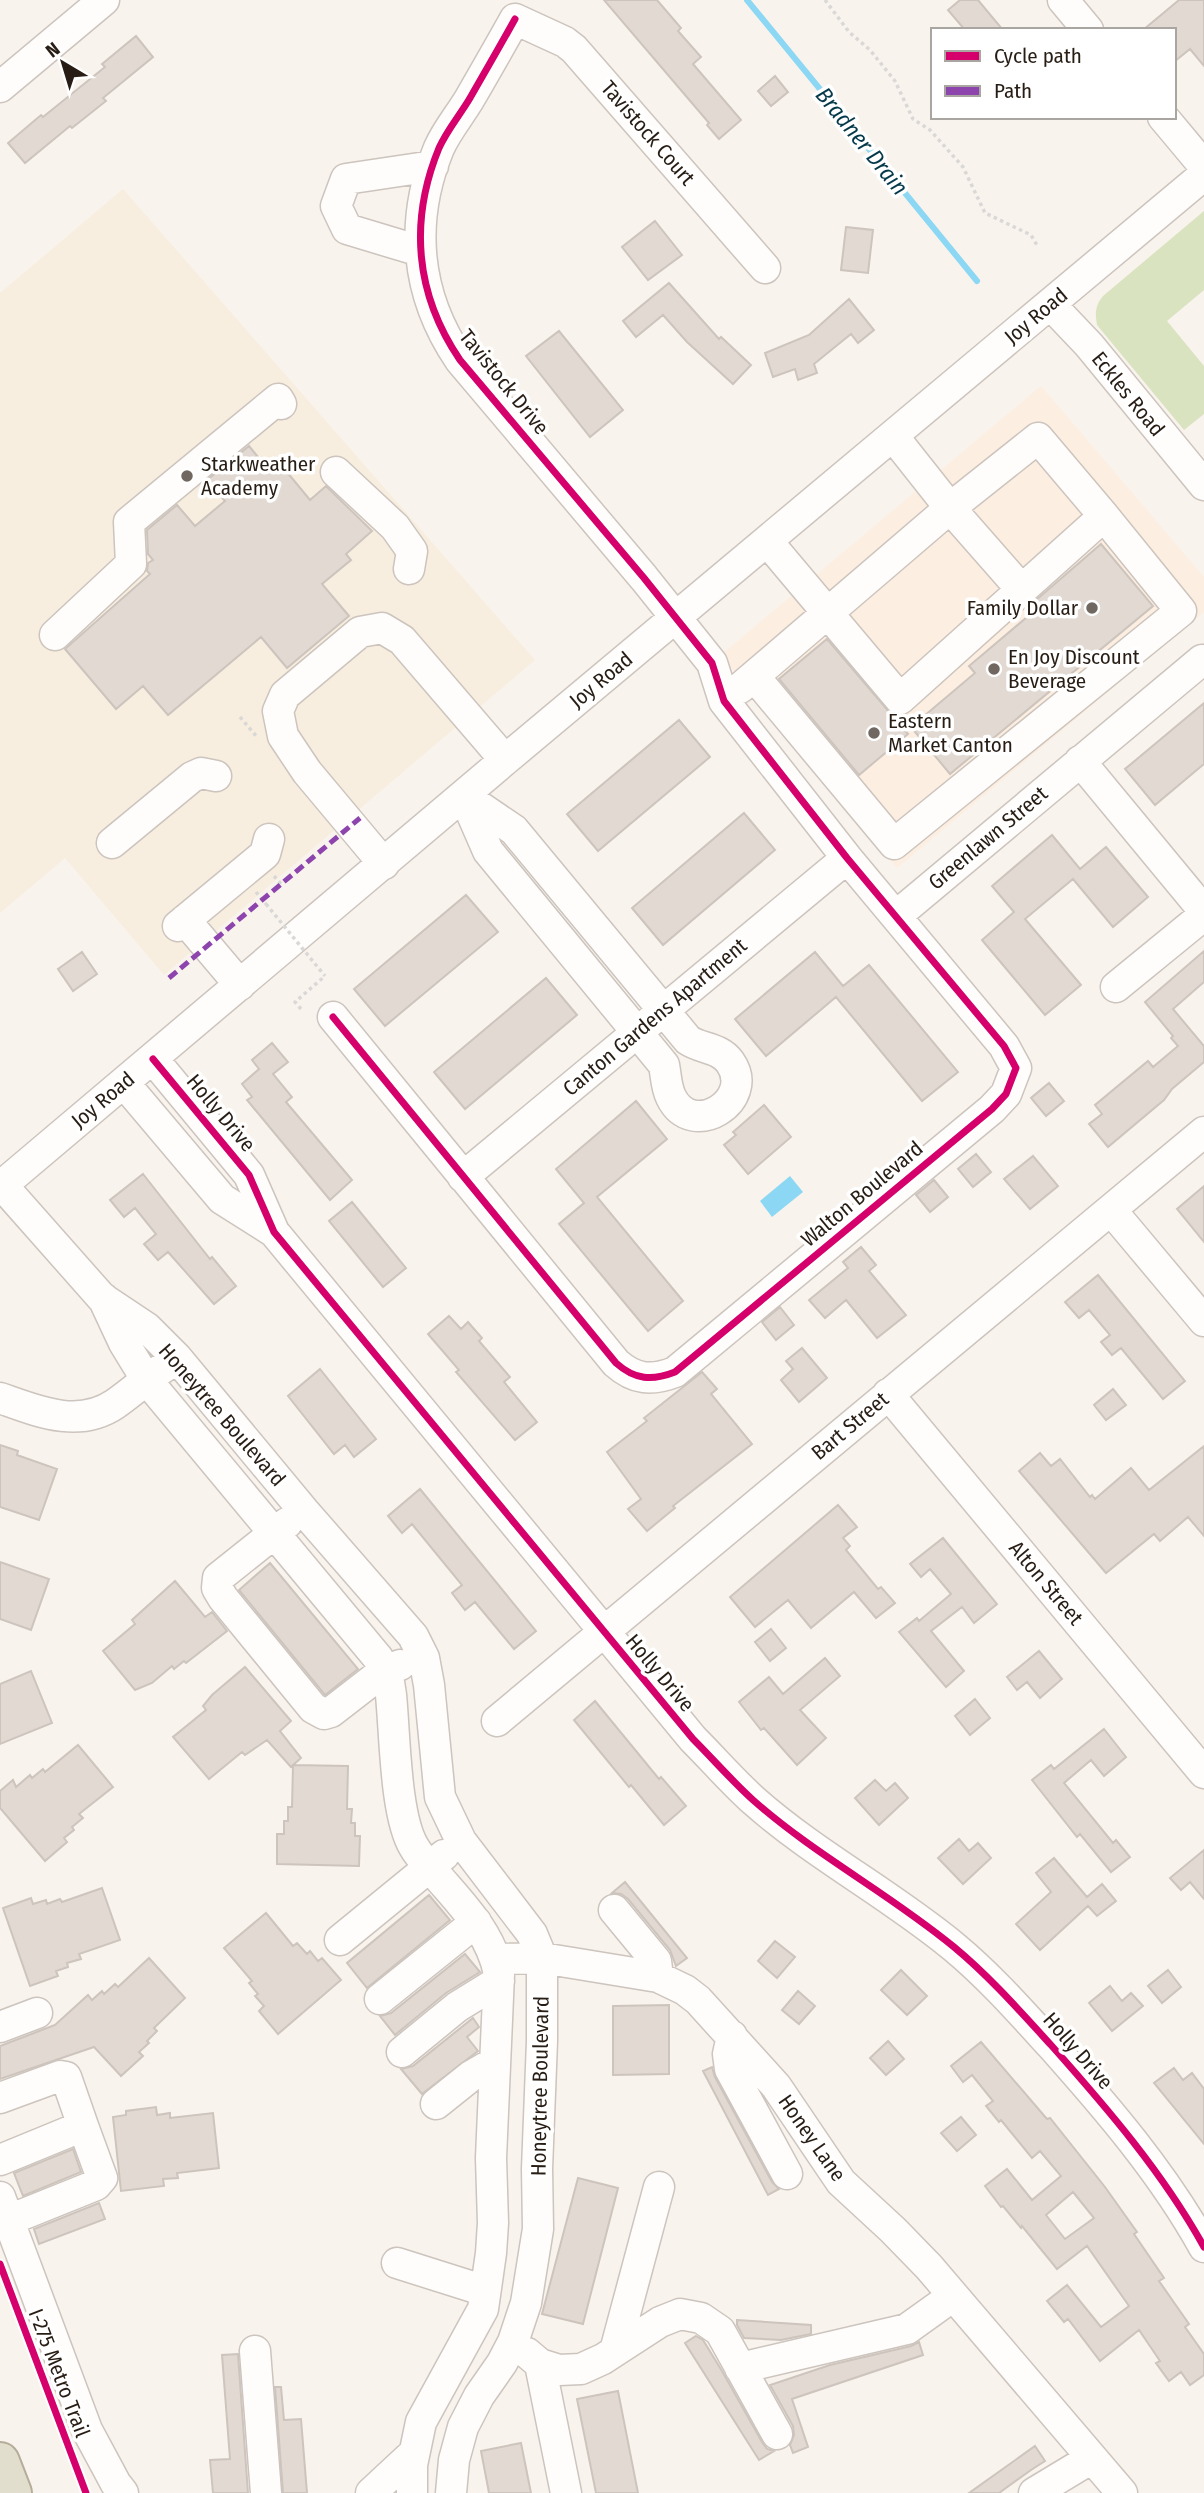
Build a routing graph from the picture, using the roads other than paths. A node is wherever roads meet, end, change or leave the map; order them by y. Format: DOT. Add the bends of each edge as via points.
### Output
graph roads {
  1 [pos="104,0"];
  2 [pos="511,10"];
  3 [pos="0,87"];
  4 [pos="1165,119"];
  5 [pos="433,166"];
  6 [pos="1204,166"];
  7 [pos="1204,175"];
  8 [pos="420,251"];
  9 [pos="765,268"];
  10 [pos="1050,304"];
  11 [pos="281,404"];
  12 [pos="893,436"];
  13 [pos="337,472"];
  14 [pos="1204,485"];
  15 [pos="950,508"];
  16 [pos="1104,516"];
  17 [pos="768,541"];
  18 [pos="409,569"];
  19 [pos="1022,590"];
  20 [pos="829,614"];
  21 [pos="675,619"];
  22 [pos="55,635"];
  23 [pos="1202,660"];
  24 [pos="754,676"];
  25 [pos="724,701"];
  26 [pos="505,760"];
  27 [pos="1080,761"];
  28 [pos="216,776"];
  29 [pos="464,796"];
  30 [pos="269,839"];
  31 [pos="112,843"];
  32 [pos="847,858"];
  33 [pos="383,864"];
  34 [pos="577,906"];
  35 [pos="1204,913"];
  36 [pos="896,916"];
  37 [pos="551,928"];
  38 [pos="240,985"];
  39 [pos="1116,987"];
  40 [pos="663,1010"];
  41 [pos="333,1017"];
  42 [pos="637,1032"];
  43 [pos="153,1059"];
  44 [pos="124,1083"];
  45 [pos="1204,1132"];
  46 [pos="463,1177"];
  47 [pos="1,1186"];
  48 [pos="1111,1210"];
  49 [pos="274,1232"];
  50 [pos="103,1298"];
  51 [pos="1204,1321"];
  52 [pos="177,1358"];
  53 [pos="146,1379"];
  54 [pos="888,1394"];
  55 [pos="0,1398"];
  56 [pos="304,1511"];
  57 [pos="272,1533"];
  58 [pos="603,1633"];
  59 [pos="424,1658"];
  60 [pos="384,1671"];
  61 [pos="497,1721"];
  62 [pos="1204,1773"];
  63 [pos="461,1841"];
  64 [pos="429,1866"];
  65 [pos="614,1910"];
  66 [pos="476,1922"];
  67 [pos="340,1940"];
  68 [pos="542,1958"];
  69 [pos="498,1970"];
  70 [pos="658,1977"];
  71 [pos="380,1999"];
  72 [pos="37,2013"];
  73 [pos="0,2027"];
  74 [pos="732,2036"];
  75 [pos="402,2052"];
  76 [pos="495,2062"];
  77 [pos="0,2098"];
  78 [pos="436,2104"];
  79 [pos="83,2126"];
  80 [pos="0,2160"];
  81 [pos="787,2174"];
  82 [pos="659,2187"];
  83 [pos="4,2208"];
  84 [pos="1204,2247"];
  85 [pos="397,2263"];
  86 [pos="486,2288"];
  87 [pos="953,2296"];
  88 [pos="470,2334"];
  89 [pos="510,2347"];
  90 [pos="255,2351"];
  91 [pos="615,2351"];
  92 [pos="540,2364"];
  93 [pos="740,2368"];
  94 [pos="777,2434"];
  95 [pos="414,2453"];
  96 [pos="1092,2458"];
  97 [pos="0,2462"];
  98 [pos="12,2493"];
  99 [pos="123,2493"];
  100 [pos="267,2493"];
  101 [pos="371,2493"];
  102 [pos="412,2493"];
  103 [pos="451,2493"];
  104 [pos="566,2493"];
  105 [pos="1034,2493"];
  106 [pos="1122,2493"];
  1 -- 3 [label="street"];
  2 -- 5 [label="street, Tavistock Drive"];
  2 -- 9 [label="street, Tavistock Court" via="574,48"];
  4 -- 6 [label="street"];
  5 -- 8 [label="street, Tavistock Drive" via="421,215"];
  5 -- 8 [label="street" via="346,179 336,206 347,229"];
  7 -- 10 [label="street, Joy Road"];
  8 -- 21 [label="street, Tavistock Drive" via="431,306 460,360"];
  10 -- 12 [label="street, Joy Road"];
  10 -- 14 [label="street, Eckles Road"];
  11 -- 22 [label="street" via="278,399 129,522 131,564"];
  12 -- 15 [label="street"];
  12 -- 17 [label="street, Joy Road"];
  13 -- 18 [label="street" via="412,551"];
  15 -- 16 [label="street" via="1038,438"];
  15 -- 19 [label="street"];
  15 -- 20 [label="street"];
  16 -- 19 [label="street"];
  16 -- 24 [label="street" via="1181,611 894,844"];
  17 -- 20 [label="street"];
  17 -- 21 [label="street, Joy Road"];
  19 -- 20 [label="street" via="900,699"];
  20 -- 24 [label="street"];
  21 -- 25 [label="street, Walton Boulevard" via="712,663"];
  21 -- 26 [label="street, Joy Road"];
  23 -- 27 [label="street, Greenlawn Street"];
  24 -- 25 [label="street"];
  25 -- 32 [label="street, Walton Boulevard"];
  26 -- 29 [label="street, Joy Road"];
  26 -- 33 [label="street" via="402,640 382,628 360,632 285,695 278,711 283,736"];
  27 -- 35 [label="street"];
  27 -- 36 [label="street, Greenlawn Street"];
  28 -- 31 [label="street" via="201,773 192,777"];
  29 -- 33 [label="street, Joy Road"];
  29 -- 34 [label="street" via="514,830"];
  29 -- 37 [label="street" via="488,851"];
  30 -- 38 [label="street" via="265,854 182,923"];
  32 -- 36 [label="street, Walton Boulevard"];
  32 -- 40 [label="street, Canton Gardens Apartment"];
  33 -- 38 [label="street, Joy Road"];
  34 -- 37 [label="street"];
  34 -- 40 [label="street"];
  35 -- 39 [label="street"];
  36 -- 46 [label="street, Walton Boulevard" via="1004,1046 1016,1068 1012,1083 992,1109 675,1372 641,1378 616,1363"];
  37 -- 42 [label="street"];
  38 -- 43 [label="street, Joy Road"];
  40 -- 42 [label="street, Canton Gardens Apartment"];
  40 -- 42 [label="street" via="688,1040 717,1050 729,1060 736,1086 723,1109 701,1116 678,1107 664,1065"];
  41 -- 46 [label="street, Walton Boulevard"];
  42 -- 46 [label="street, Canton Gardens Apartment"];
  43 -- 44 [label="street, Joy Road"];
  43 -- 49 [label="street, Holly Drive" via="249,1175"];
  44 -- 47 [label="street, Joy Road"];
  44 -- 49 [label="street, Holly Drive" via="222,1199"];
  45 -- 48 [label="street, Bart Street"];
  47 -- 50 [label="street, Honeytree Boulevard"];
  48 -- 51 [label="street"];
  48 -- 54 [label="street, Bart Street"];
  49 -- 58 [label="street, Holly Drive"];
  50 -- 52 [label="street, Honeytree Boulevard" via="147,1328"];
  50 -- 53 [label="street, Honeytree Boulevard"];
  52 -- 53 [label="street"];
  52 -- 56 [label="street, Honeytree Boulevard"];
  53 -- 55 [label="street" via="91,1415 47,1414"];
  53 -- 57 [label="street, Honeytree Boulevard"];
  54 -- 58 [label="street, Bart Street"];
  54 -- 62 [label="street, Alton Street"];
  56 -- 57 [label="street"];
  56 -- 59 [label="street, Honeytree Boulevard" via="413,1636"];
  57 -- 60 [label="street, Honeytree Boulevard" via="378,1658"];
  57 -- 60 [label="street" via="218,1578 217,1588 289,1680 324,1714"];
  58 -- 61 [label="street, Bart Street"];
  58 -- 84 [label="street, Holly Drive" via="693,1740 753,1800 905,1909 1016,2006 1145,2158"];
  59 -- 60 [label="street"];
  59 -- 63 [label="street, Honeytree Boulevard" via="440,1797"];
  60 -- 64 [label="street, Honeytree Boulevard" via="391,1695 403,1821"];
  63 -- 64 [label="street"];
  63 -- 68 [label="street, Honeytree Boulevard" via="532,1934"];
  64 -- 66 [label="street, Honeytree Boulevard"];
  64 -- 67 [label="street"];
  65 -- 70 [label="street" via="656,1962"];
  66 -- 69 [label="street, Honeytree Boulevard" via="492,1945"];
  66 -- 71 [label="street"];
  68 -- 69 [label="street, Honey Lane"];
  68 -- 70 [label="street, Honey Lane"];
  68 -- 89 [label="street, Honeytree Boulevard" via="538,2228 526,2303"];
  69 -- 75 [label="street"];
  69 -- 76 [label="street, Honeytree Boulevard"];
  70 -- 74 [label="street, Honey Lane" via="698,2000"];
  72 -- 73 [label="street"];
  74 -- 81 [label="street" via="730,2069"];
  74 -- 87 [label="street, Honey Lane" via="776,2086 841,2182"];
  76 -- 78 [label="street"];
  76 -- 86 [label="street, Honeytree Boulevard" via="493,2224"];
  77 -- 79 [label="street" via="66,2077"];
  79 -- 80 [label="street"];
  79 -- 83 [label="street" via="102,2178 96,2185"];
  82 -- 91 [label="street"];
  83 -- 99 [label="street" via="87,2430"];
  85 -- 86 [label="street"];
  86 -- 88 [label="street, Honeytree Boulevard" via="483,2309"];
  87 -- 93 [label="street" via="907,2329"];
  87 -- 96 [label="street, Honey Lane"];
  88 -- 89 [label="street"];
  88 -- 95 [label="street, Honeytree Boulevard" via="421,2422"];
  89 -- 92 [label="street"];
  89 -- 103 [label="street, Honeytree Boulevard" via="463,2427"];
  90 -- 100 [label="street"];
  91 -- 92 [label="street" via="581,2369 559,2370"];
  91 -- 93 [label="street" via="680,2314 701,2318 720,2330"];
  92 -- 104 [label="street"];
  93 -- 94 [label="street"];
  95 -- 101 [label="street"];
  95 -- 102 [label="street, Honeytree Boulevard"];
  96 -- 105 [label="street"];
  96 -- 106 [label="street, Honey Lane"];
  97 -- 98 [label="highway"];
}
